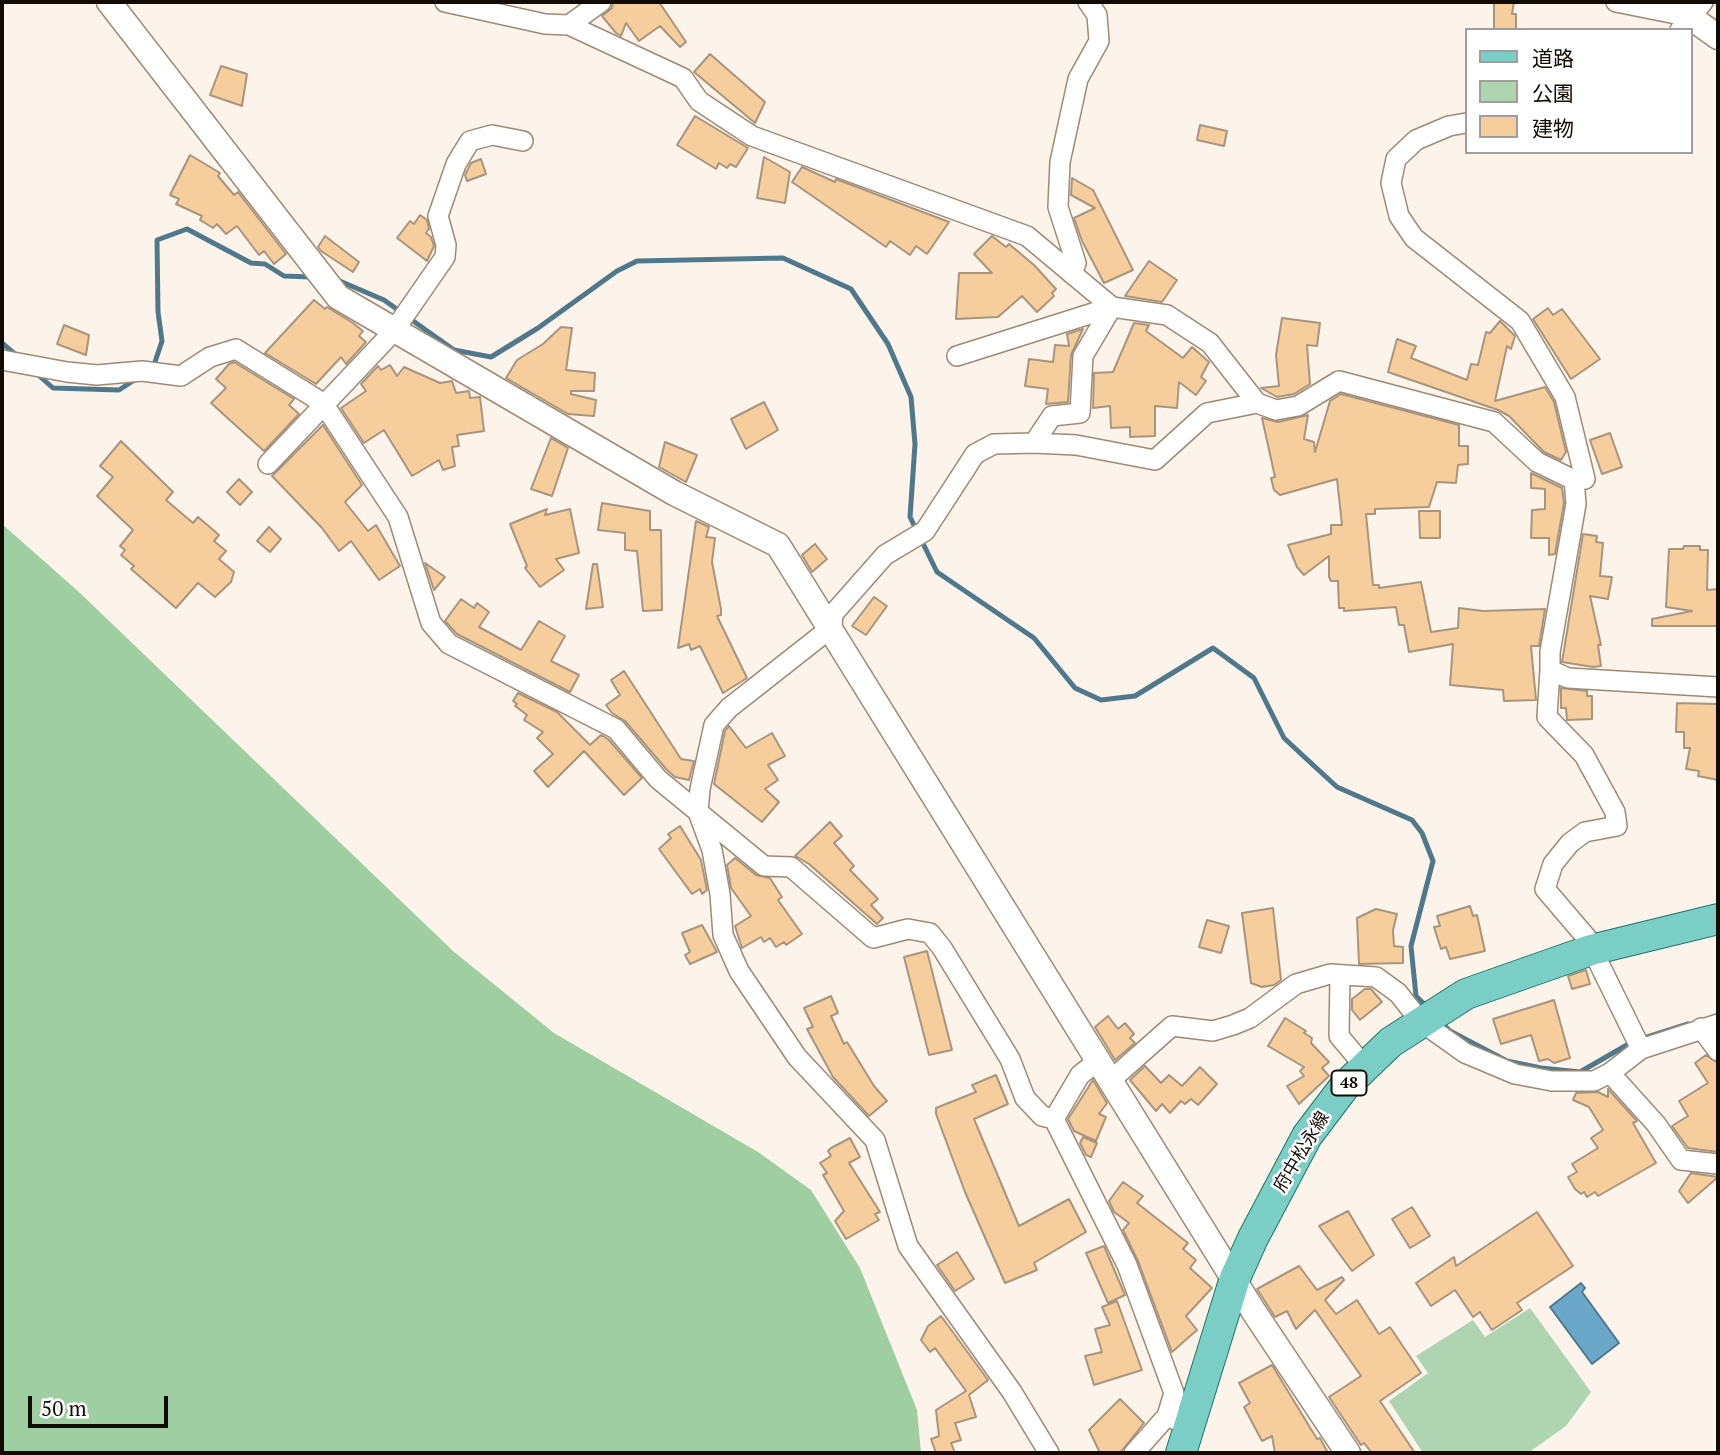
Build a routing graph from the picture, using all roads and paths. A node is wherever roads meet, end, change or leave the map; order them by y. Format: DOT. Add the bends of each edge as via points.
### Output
graph roads {
  1 [pos="109,2"];
  2 [pos="445,2"];
  3 [pos="601,2"];
  4 [pos="1088,2"];
  5 [pos="1616,2"];
  6 [pos="1669,2"];
  7 [pos="1694,13"];
  8 [pos="569,25"];
  9 [pos="1718,37"];
  10 [pos="1464,123"];
  11 [pos="523,141"];
  12 [pos="1072,274"];
  13 [pos="1112,307"];
  14 [pos="393,332"];
  15 [pos="957,356"];
  16 [pos="2,360"];
  17 [pos="323,403"];
  18 [pos="1257,403"];
  19 [pos="1034,443"];
  20 [pos="268,464"];
  21 [pos="1574,480"];
  22 [pos="832,627"];
  23 [pos="1550,670"];
  24 [pos="1718,687"];
  25 [pos="698,811"];
  26 [pos="1718,919"];
  27 [pos="1591,950"];
  28 [pos="1339,975"];
  29 [pos="1420,1021"];
  30 [pos="1709,1026"];
  31 [pos="1640,1049"];
  32 [pos="1718,1051"];
  33 [pos="1365,1067"];
  34 [pos="1105,1070"];
  35 [pos="1610,1073"];
  36 [pos="1054,1119"];
  37 [pos="1718,1164"];
  38 [pos="1235,1278"];
  39 [pos="1179,1432"];
  40 [pos="1049,1453"];
  41 [pos="1134,1453"];
  42 [pos="1348,1453"];
  1 -- 14 [label="street" via="338,297"];
  2 -- 8 [label="street"];
  3 -- 8 [label="street"];
  4 -- 12 [label="street" via="1097,15 1099,41 1079,79 1060,162 1058,207 1076,263"];
  5 -- 7 [label="street"];
  6 -- 7 [label="street"];
  7 -- 9 [label="street"];
  8 -- 12 [label="street" via="683,79 699,101 752,136 1027,236"];
  10 -- 21 [label="street" via="1416,140 1396,159 1391,183 1399,216 1414,238 1520,321 1565,397 1585,479"];
  11 -- 14 [label="street" via="492,135 470,141 456,164 438,216 445,257"];
  12 -- 13 [label="street"];
  13 -- 15 [label="street"];
  13 -- 18 [label="street" via="1167,315 1210,343"];
  13 -- 19 [label="street" via="1083,356 1080,413 1052,416"];
  14 -- 17 [label="street"];
  14 -- 22 [label="street" via="674,493 778,545"];
  16 -- 17 [label="street" via="97,375 142,371 181,376 210,357 236,349"];
  17 -- 20 [label="street"];
  17 -- 25 [label="street" via="398,517 431,623 449,645 615,729 658,779"];
  18 -- 19 [label="street" via="1207,413 1155,460 1076,445"];
  18 -- 21 [label="street" via="1276,410 1298,406 1339,381 1494,422 1537,462"];
  19 -- 22 [label="street" via="994,444 975,454 925,531 885,555 833,614"];
  21 -- 23 [label="street" via="1576,505"];
  22 -- 25 [label="street" via="714,725"];
  22 -- 34 [label="street"];
  23 -- 24 [label="street" via="1568,678"];
  23 -- 27 [label="street" via="1547,717 1584,755 1615,813 1617,826 1585,832 1570,843 1553,864 1545,889 1587,937"];
  25 -- 36 [label="street" via="764,866 791,867 873,937 908,929 930,933 1010,1059 1025,1098 1042,1116"];
  25 -- 40 [label="street" via="712,850 723,935 739,971 797,1057 875,1140 908,1245 1012,1392"];
  26 -- 27 [label="main road, 府中松永線 / 48"];
  27 -- 29 [label="main road, 府中松永線 / 48" via="1466,994"];
  27 -- 31 [label="street"];
  28 -- 29 [label="street" via="1377,977 1398,993"];
  28 -- 33 [label="street" via="1339,1036"];
  28 -- 34 [label="street" via="1296,984 1250,1018 1213,1031 1172,1027"];
  29 -- 33 [label="main road, 府中松永線 / 48"];
  29 -- 35 [label="street" via="1465,1053 1515,1074 1552,1081 1594,1081"];
  30 -- 31 [label="street"];
  30 -- 32 [label="street"];
  31 -- 35 [label="street"];
  33 -- 38 [label="main road, 府中松永線 / 48" via="1307,1136"];
  34 -- 36 [label="street" via="1080,1075"];
  34 -- 38 [label="street"];
  35 -- 37 [label="street" via="1681,1160"];
  36 -- 39 [label="street" via="1127,1265 1174,1393"];
  38 -- 39 [label="main road, 府中松永線 / 48"];
  38 -- 42 [label="street"];
  39 -- 41 [label="street"];
}
